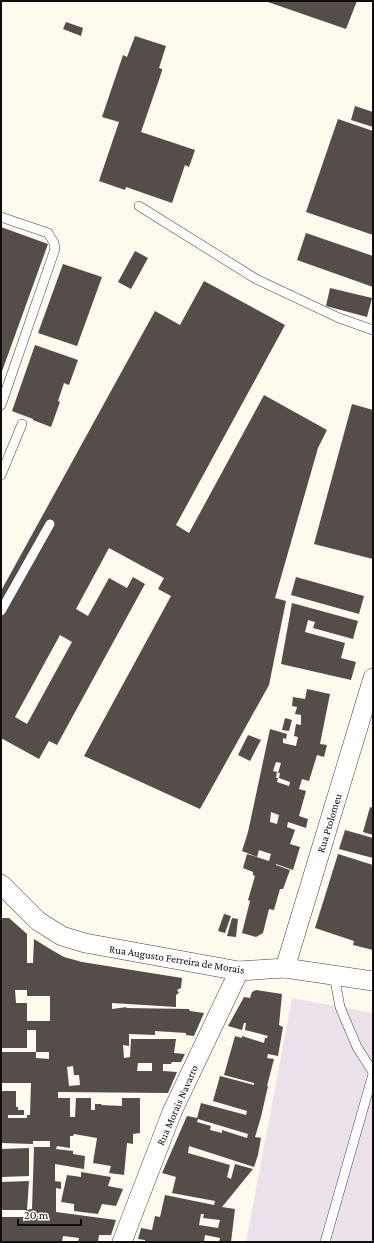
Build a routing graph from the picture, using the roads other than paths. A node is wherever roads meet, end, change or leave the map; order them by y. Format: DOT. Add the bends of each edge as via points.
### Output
graph roads {
  1 [pos="139,206"];
  2 [pos="1,217"];
  3 [pos="373,330"];
  4 [pos="1,405"];
  5 [pos="22,424"];
  6 [pos="1,475"];
  7 [pos="50,524"];
  8 [pos="1,611"];
  9 [pos="372,687"];
  10 [pos="1,884"];
  11 [pos="285,968"];
  12 [pos="239,971"];
  13 [pos="334,975"];
  14 [pos="373,981"];
  15 [pos="373,1073"];
  16 [pos="122,1242"];
  17 [pos="325,1242"];
  1 -- 3 [label="lane" via="256,279 339,318"];
  2 -- 4 [label="lane" via="48,234 55,249"];
  5 -- 6 [label="lane"];
  7 -- 8 [label="lane"];
  9 -- 11 [label="street, Rua Ptolomeu"];
  10 -- 12 [label="street, Rua Augusto Ferreira de Morais" via="38,921 62,936 122,951"];
  11 -- 12 [label="street, Rua Augusto Ferreira de Morais"];
  11 -- 13 [label="street, Rua Augusto Ferreira de Morais"];
  12 -- 16 [label="street, Rua Morais Navarro" via="172,1112"];
  13 -- 14 [label="street, Rua Augusto Ferreira de Morais"];
  13 -- 15 [label="lane" via="340,1006 357,1047"];
  15 -- 17 [label="lane"];
}
